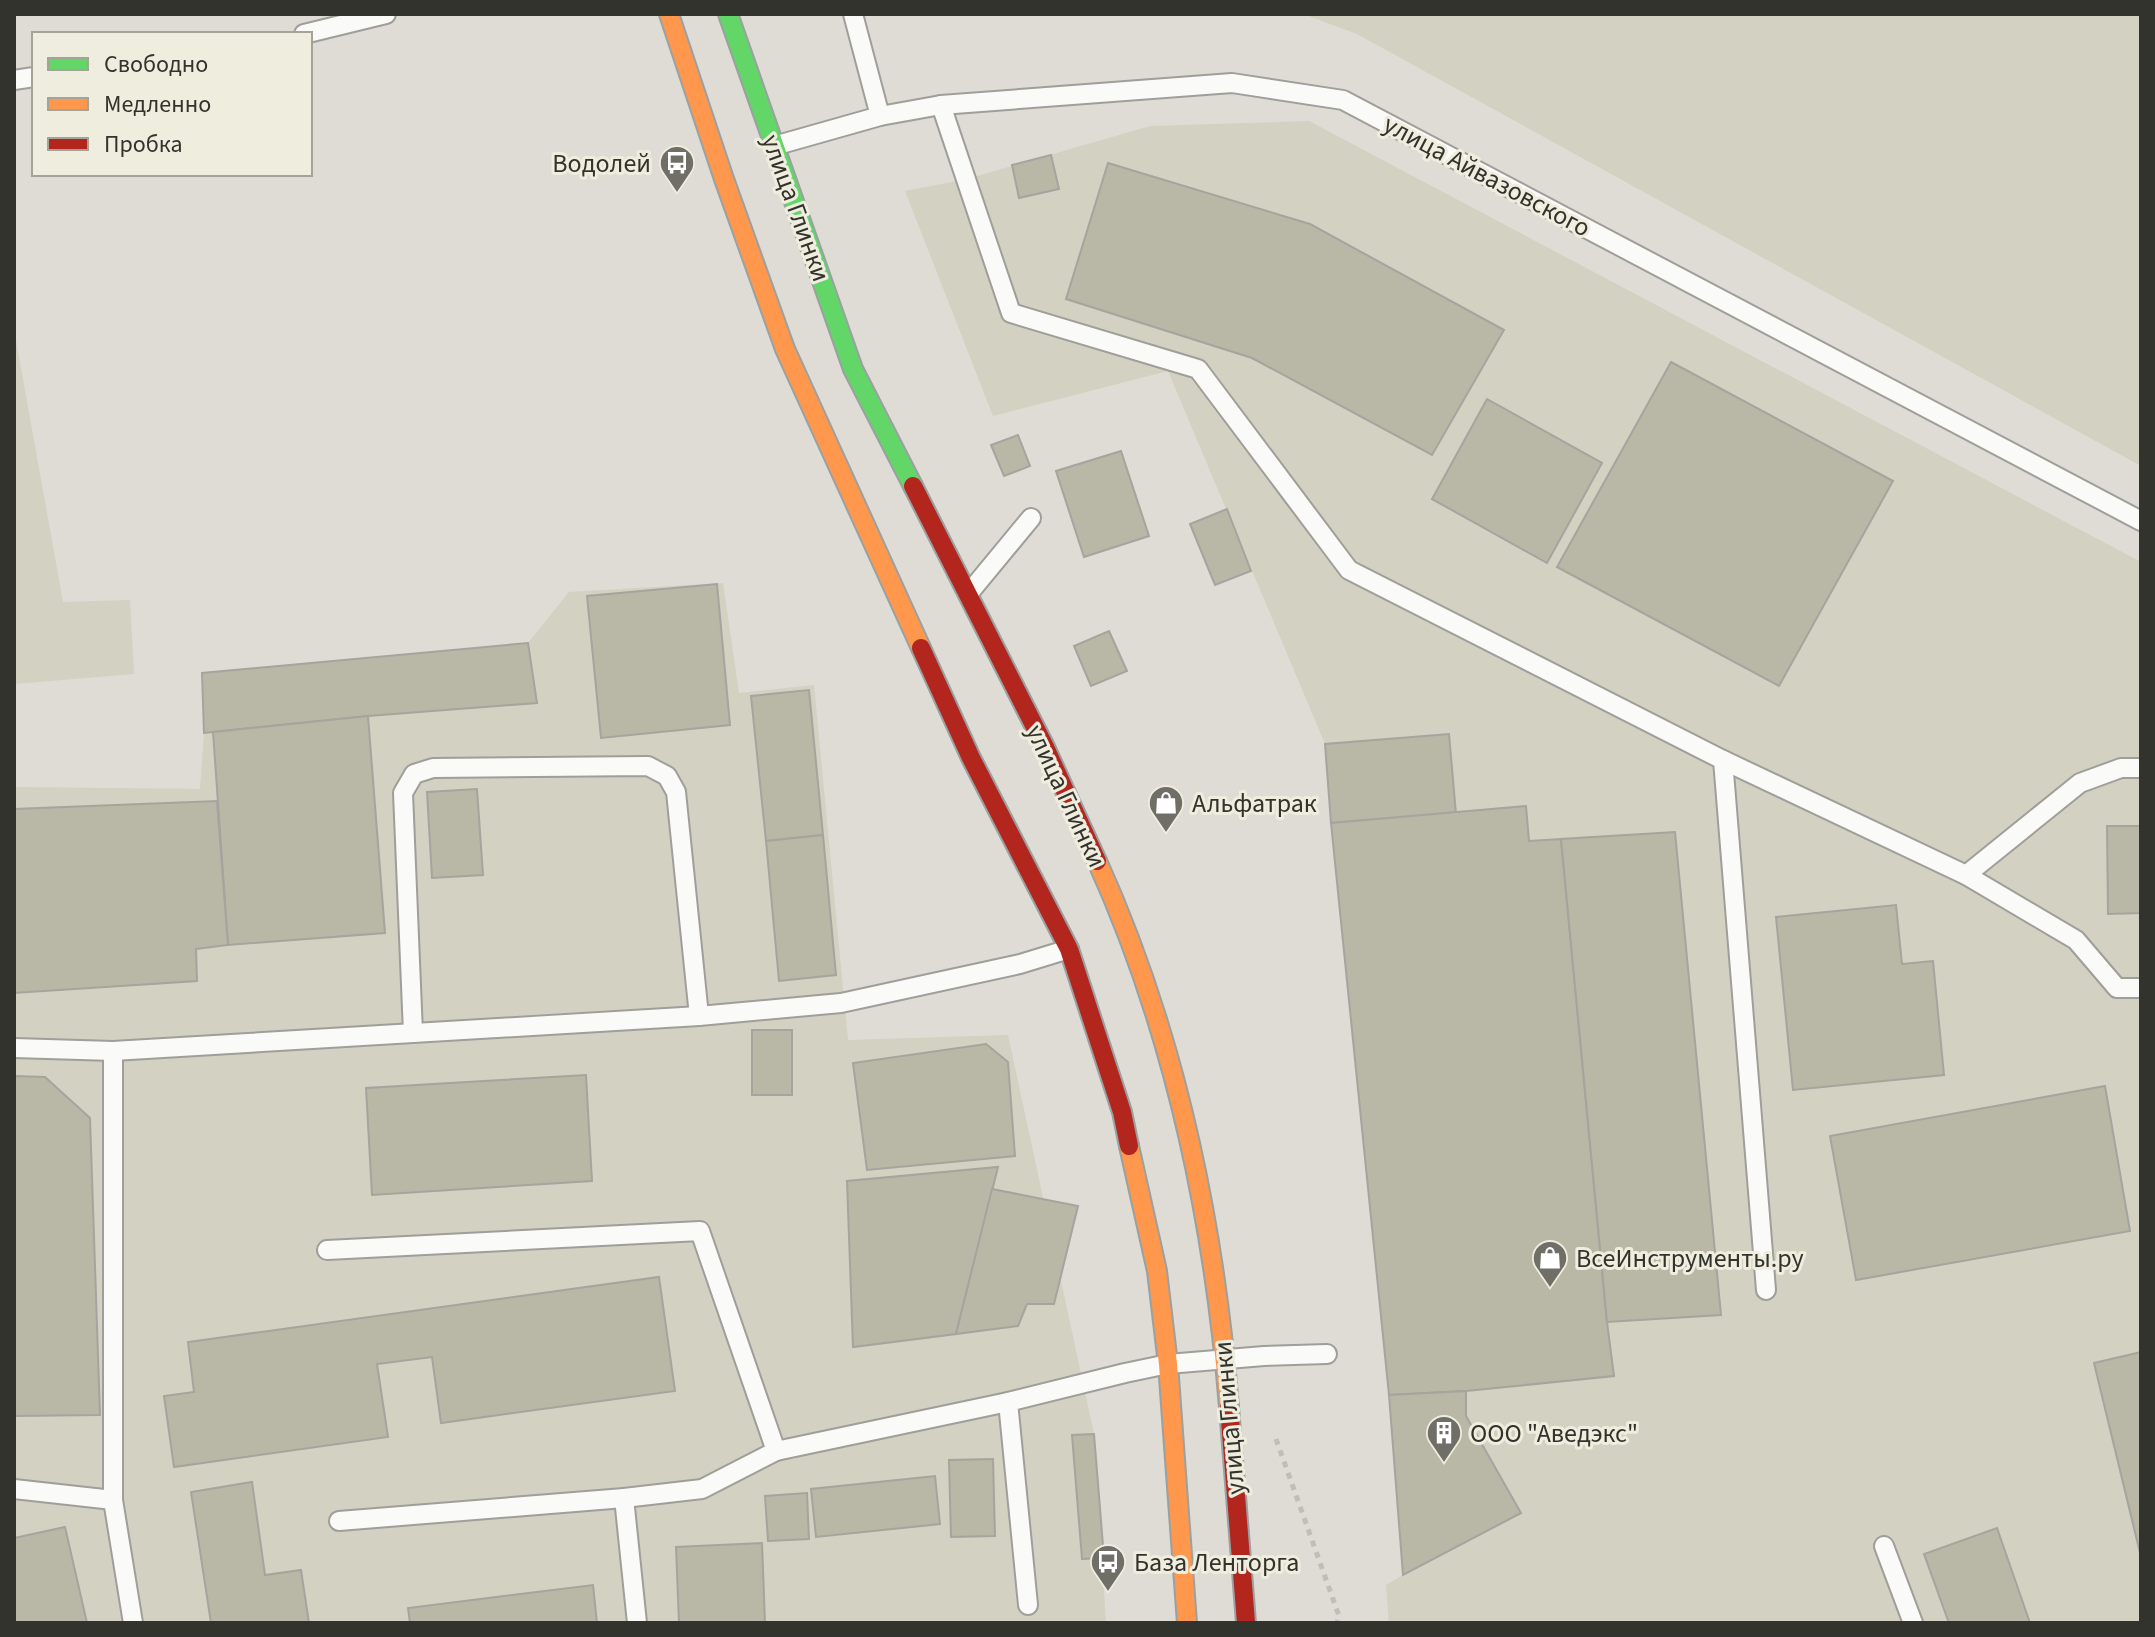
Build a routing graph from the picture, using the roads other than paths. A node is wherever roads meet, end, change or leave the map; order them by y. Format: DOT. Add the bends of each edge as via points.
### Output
graph roads {
  1 [pos="386,14"];
  2 [pos="669,14"];
  3 [pos="728,14"];
  4 [pos="853,14"];
  5 [pos="312,32"];
  6 [pos="941,105"];
  7 [pos="880,116"];
  8 [pos="774,146"];
  9 [pos="1031,518"];
  10 [pos="2141,521"];
  11 [pos="967,595"];
  12 [pos="1723,760"];
  13 [pos="2141,768"];
  14 [pos="1966,875"];
  15 [pos="1069,949"];
  16 [pos="2141,988"];
  17 [pos="699,1016"];
  18 [pos="413,1033"];
  19 [pos="14,1048"];
  20 [pos="113,1051"];
  21 [pos="327,1250"];
  22 [pos="1766,1290"];
  23 [pos="1327,1354"];
  24 [pos="1225,1359"];
  25 [pos="1168,1364"];
  26 [pos="1008,1402"];
  27 [pos="776,1451"];
  28 [pos="14,1489"];
  29 [pos="624,1498"];
  30 [pos="113,1500"];
  31 [pos="339,1521"];
  32 [pos="1884,1546"];
  33 [pos="1028,1605"];
  34 [pos="133,1623"];
  35 [pos="637,1623"];
  36 [pos="1187,1623"];
  37 [pos="1246,1623"];
  38 [pos="1913,1623"];
  1 -- 5 [label="lane"];
  2 -- 15 [label="highway" via="785,349 971,758"];
  3 -- 8 [label="highway, улица Глинки"];
  4 -- 7 [label="lane"];
  6 -- 7 [label="lane, улица Айвазовского"];
  6 -- 10 [label="lane, улица Айвазовского" via="1232,83 1343,100"];
  6 -- 12 [label="lane" via="1011,313 1198,369 1349,570"];
  7 -- 8 [label="lane, улица Айвазовского"];
  8 -- 11 [label="highway, улица Глинки" via="853,369"];
  9 -- 11 [label="lane"];
  11 -- 24 [label="highway, улица Глинки" via="1045,747 1114,899 1146,985 1185,1123 1213,1261"];
  12 -- 14 [label="lane"];
  12 -- 22 [label="lane"];
  13 -- 14 [label="lane" via="2121,768 2080,783"];
  14 -- 16 [label="lane" via="2076,940 2117,988"];
  15 -- 17 [label="lane" via="841,1003"];
  15 -- 25 [label="highway" via="1122,1112 1157,1271"];
  17 -- 18 [label="lane"];
  17 -- 18 [label="lane" via="676,792 667,776 648,766 433,768 414,774 403,793"];
  18 -- 20 [label="lane"];
  19 -- 20 [label="lane"];
  20 -- 30 [label="lane"];
  21 -- 27 [label="lane" via="700,1231"];
  23 -- 24 [label="lane"];
  24 -- 25 [label="lane"];
  24 -- 37 [label="highway, улица Глинки"];
  25 -- 26 [label="lane"];
  25 -- 36 [label="highway"];
  26 -- 27 [label="lane"];
  26 -- 33 [label="lane"];
  27 -- 29 [label="lane" via="702,1489"];
  28 -- 30 [label="lane"];
  29 -- 31 [label="lane"];
  29 -- 35 [label="lane"];
  30 -- 34 [label="lane"];
  32 -- 38 [label="lane"];
}
